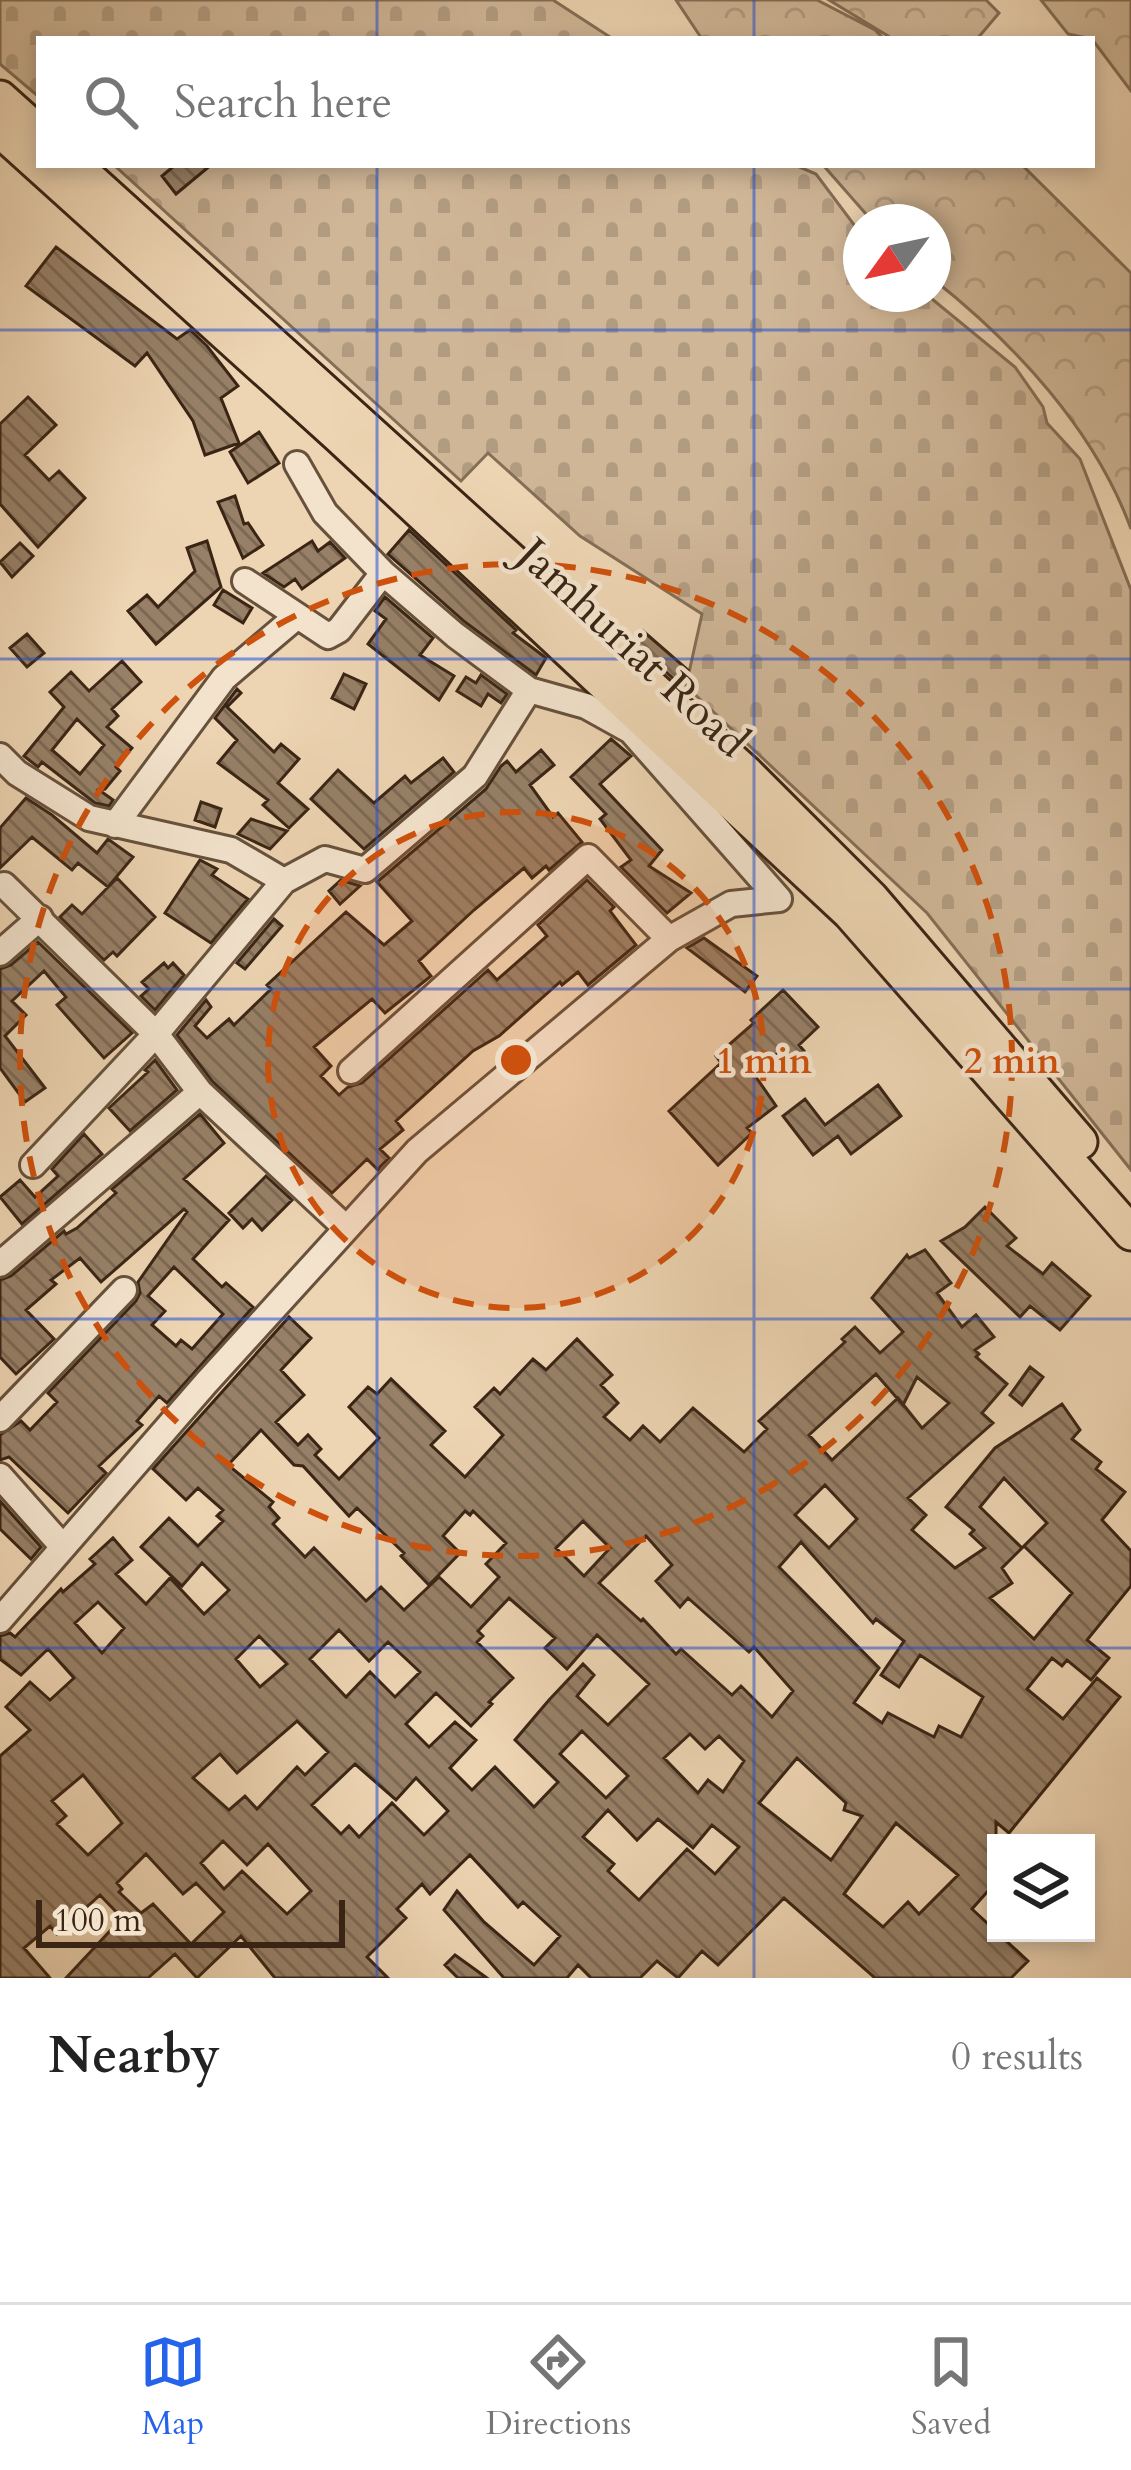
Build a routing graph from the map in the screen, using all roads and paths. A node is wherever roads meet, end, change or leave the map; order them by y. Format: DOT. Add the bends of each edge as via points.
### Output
graph roads {
  1 [pos="0,98"];
  2 [pos="0,130"];
  3 [pos="36,130"];
  4 [pos="36,163"];
  5 [pos="42,168"];
  6 [pos="77,168"];
  7 [pos="297,464"];
  8 [pos="383,573"];
  9 [pos="245,580"];
  10 [pos="296,617"];
  11 [pos="529,690"];
  12 [pos="0,756"];
  13 [pos="724,794"];
  14 [pos="115,825"];
  15 [pos="715,830"];
  16 [pos="284,881"];
  17 [pos="4,885"];
  18 [pos="40,917"];
  19 [pos="669,939"];
  20 [pos="0,953"];
  21 [pos="156,1034"];
  22 [pos="352,1071"];
  23 [pos="200,1091"];
  24 [pos="33,1166"];
  25 [pos="1131,1203"];
  26 [pos="346,1228"];
  27 [pos="1131,1233"];
  28 [pos="0,1264"];
  29 [pos="124,1291"];
  30 [pos="0,1419"];
  31 [pos="0,1476"];
  32 [pos="63,1547"];
  33 [pos="0,1620"];
  1 -- 3 [label="main road"];
  2 -- 4 [label="main road, Jamhuriat Road"];
  5 -- 13 [label="main road, Jamhuriat Road"];
  6 -- 25 [label="main road, Jamhuriat Road" via="746,773 871,898"];
  7 -- 8 [label="street" via="325,513"];
  8 -- 10 [label="street" via="328,636"];
  8 -- 11 [label="street"];
  9 -- 10 [label="street"];
  10 -- 14 [label="street" via="224,678"];
  11 -- 15 [label="street" via="632,730"];
  11 -- 16 [label="street" via="475,776 365,870 325,859"];
  12 -- 14 [label="street" via="88,818"];
  13 -- 15 [label="street"];
  13 -- 27 [label="main road, Jamhuriat Road" via="850,913"];
  14 -- 16 [label="street" via="230,850"];
  15 -- 19 [label="street" via="779,899 731,904"];
  16 -- 21 [label="street"];
  17 -- 18 [label="street"];
  18 -- 20 [label="street"];
  18 -- 21 [label="street"];
  19 -- 22 [label="street" via="593,860 582,860"];
  19 -- 26 [label="street" via="417,1151"];
  21 -- 23 [label="street"];
  21 -- 24 [label="street"];
  23 -- 26 [label="street"];
  23 -- 28 [label="street"];
  26 -- 32 [label="street"];
  29 -- 30 [label="street"];
  31 -- 32 [label="street"];
  32 -- 33 [label="street"];
}
